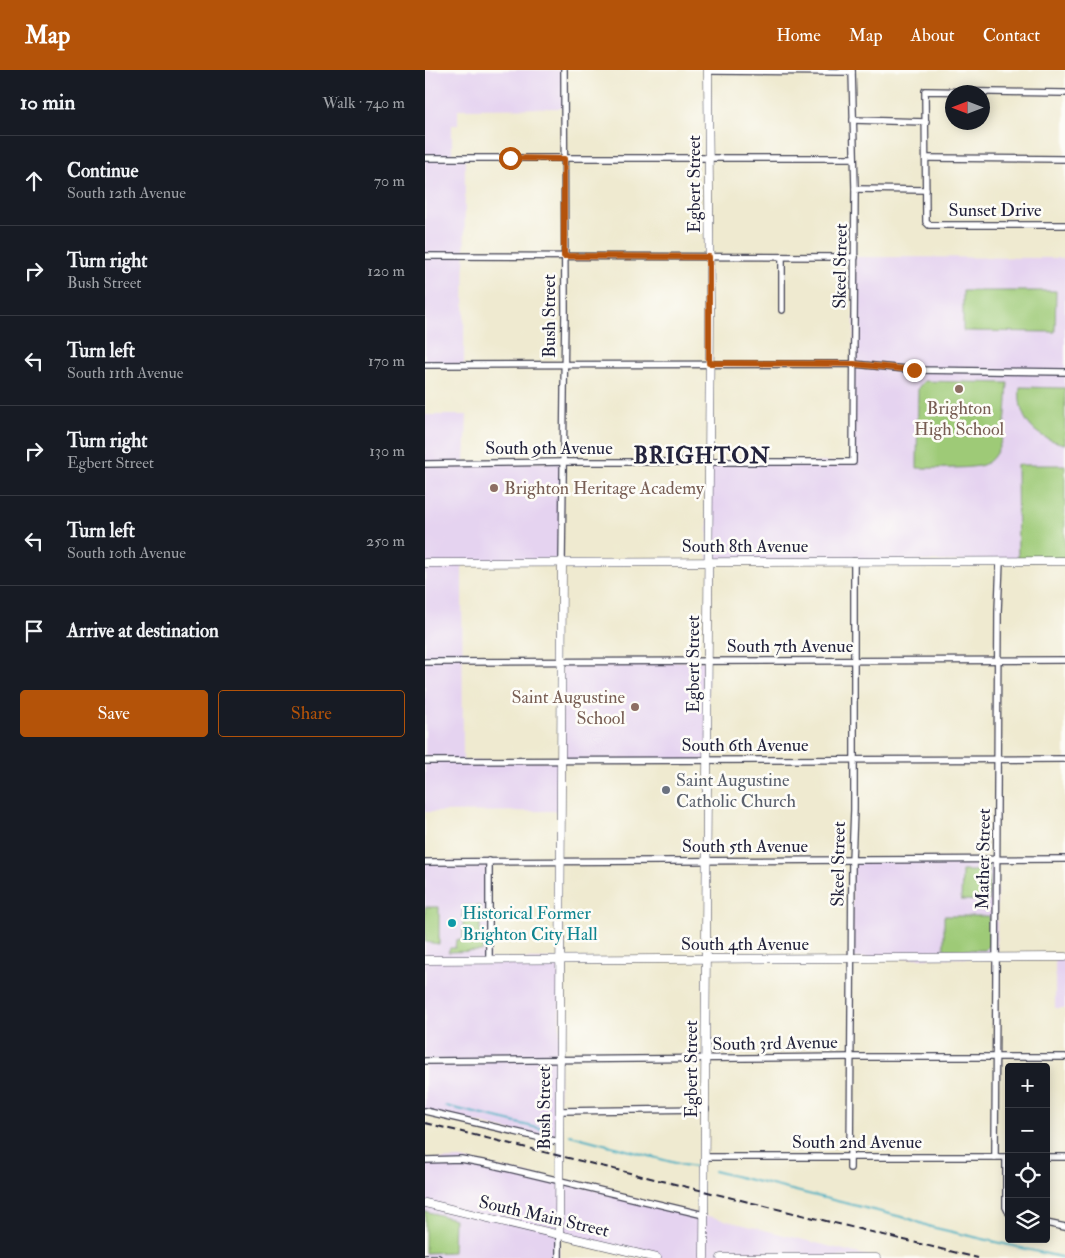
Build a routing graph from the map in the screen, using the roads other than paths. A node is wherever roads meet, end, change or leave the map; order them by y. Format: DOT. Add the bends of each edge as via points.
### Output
graph roads {
  1 [pos="564,70"];
  2 [pos="708,71"];
  3 [pos="852,71"];
  4 [pos="1065,93"];
  5 [pos="853,120"];
  6 [pos="926,122"];
  7 [pos="425,158"];
  8 [pos="854,158"];
  9 [pos="926,158"];
  10 [pos="564,159"];
  11 [pos="708,159"];
  12 [pos="1065,159"];
  13 [pos="855,189"];
  14 [pos="926,190"];
  15 [pos="1065,225"];
  16 [pos="425,256"];
  17 [pos="564,256"];
  18 [pos="709,257"];
  19 [pos="782,257"];
  20 [pos="855,257"];
  21 [pos="782,310"];
  22 [pos="709,363"];
  23 [pos="564,364"];
  24 [pos="854,364"];
  25 [pos="425,365"];
  26 [pos="1065,372"];
  27 [pos="563,462"];
  28 [pos="853,462"];
  29 [pos="708,463"];
  30 [pos="425,464"];
  31 [pos="854,561"];
  32 [pos="1000,561"];
  33 [pos="1065,561"];
  34 [pos="425,562"];
  35 [pos="562,562"];
  36 [pos="708,562"];
  37 [pos="999,660"];
  38 [pos="1065,660"];
  39 [pos="708,661"];
  40 [pos="854,661"];
  41 [pos="425,662"];
  42 [pos="562,662"];
  43 [pos="854,759"];
  44 [pos="999,759"];
  45 [pos="1065,759"];
  46 [pos="708,760"];
  47 [pos="425,761"];
  48 [pos="561,761"];
  49 [pos="1065,859"];
  50 [pos="561,860"];
  51 [pos="706,860"];
  52 [pos="997,860"];
  53 [pos="489,861"];
  54 [pos="852,861"];
  55 [pos="425,862"];
  56 [pos="1065,957"];
  57 [pos="707,958"];
  58 [pos="560,959"];
  59 [pos="852,959"];
  60 [pos="997,959"];
  61 [pos="425,960"];
  62 [pos="489,960"];
  63 [pos="851,1057"];
  64 [pos="997,1058"];
  65 [pos="1065,1058"];
  66 [pos="706,1059"];
  67 [pos="559,1060"];
  68 [pos="425,1061"];
  69 [pos="706,1109"];
  70 [pos="425,1111"];
  71 [pos="559,1111"];
  72 [pos="559,1142"];
  73 [pos="705,1157"];
  74 [pos="995,1157"];
  75 [pos="1005,1157"];
  76 [pos="1050,1157"];
  77 [pos="1065,1157"];
  78 [pos="850,1158"];
  79 [pos="425,1160"];
  80 [pos="850,1168"];
  81 [pos="559,1180"];
  82 [pos="425,1203"];
  83 [pos="704,1215"];
  84 [pos="1050,1224"];
  85 [pos="1065,1227"];
  86 [pos="559,1235"];
  87 [pos="425,1258"];
  88 [pos="438,1258"];
  89 [pos="559,1258"];
  90 [pos="657,1258"];
  91 [pos="704,1258"];
  92 [pos="721,1258"];
  93 [pos="849,1258"];
  94 [pos="876,1258"];
  1 -- 10 [label="street, Bush Street"];
  2 -- 3 [label="street"];
  2 -- 11 [label="street, Egbert Street"];
  3 -- 5 [label="street, Skeel Street"];
  4 -- 6 [label="street" via="925,91"];
  5 -- 6 [label="street"];
  5 -- 8 [label="street, Skeel Street"];
  6 -- 9 [label="street"];
  7 -- 10 [label="street"];
  8 -- 11 [label="street"];
  8 -- 13 [label="street, Skeel Street"];
  9 -- 12 [label="street"];
  9 -- 14 [label="street"];
  10 -- 11 [label="street"];
  10 -- 17 [label="street, Bush Street"];
  11 -- 18 [label="street, Egbert Street"];
  13 -- 14 [label="street, Sunset Drive"];
  13 -- 20 [label="street, Skeel Street"];
  14 -- 15 [label="street, Sunset Drive" via="926,222 929,225"];
  16 -- 17 [label="street"];
  17 -- 18 [label="street"];
  17 -- 23 [label="street, Bush Street"];
  18 -- 19 [label="street"];
  18 -- 22 [label="street, Egbert Street"];
  19 -- 20 [label="street"];
  19 -- 21 [label="street"];
  20 -- 24 [label="street, Skeel Street"];
  22 -- 23 [label="street"];
  22 -- 24 [label="street"];
  22 -- 29 [label="street, Egbert Street"];
  23 -- 25 [label="street"];
  23 -- 27 [label="street, Bush Street"];
  24 -- 26 [label="street" via="915,370"];
  24 -- 28 [label="street, Skeel Street"];
  27 -- 29 [label="street, South 9th Avenue"];
  27 -- 30 [label="street, South 9th Avenue"];
  27 -- 35 [label="street, Bush Street"];
  28 -- 29 [label="street, South 9th Avenue"];
  29 -- 36 [label="street, Egbert Street"];
  31 -- 32 [label="street, South 8th Avenue"];
  31 -- 36 [label="street, South 8th Avenue"];
  31 -- 40 [label="street, Skeel Street"];
  32 -- 33 [label="street, South 8th Avenue"];
  32 -- 37 [label="street, Mather Street"];
  34 -- 35 [label="street, South 8th Avenue"];
  35 -- 36 [label="street, South 8th Avenue"];
  35 -- 42 [label="street, Bush Street"];
  36 -- 39 [label="street, Egbert Street"];
  37 -- 38 [label="street, South 7th Avenue"];
  37 -- 40 [label="street, South 7th Avenue"];
  37 -- 44 [label="street, Mather Street"];
  39 -- 40 [label="street, South 7th Avenue"];
  39 -- 42 [label="street, South 7th Avenue"];
  39 -- 46 [label="street, Egbert Street"];
  40 -- 43 [label="street, Skeel Street"];
  41 -- 42 [label="street, South 7th Avenue"];
  42 -- 48 [label="street, Bush Street"];
  43 -- 44 [label="street, South 6th Avenue"];
  43 -- 46 [label="street, South 6th Avenue"];
  43 -- 54 [label="street, Skeel Street"];
  44 -- 45 [label="street, South 6th Avenue"];
  44 -- 52 [label="street, Mather Street"];
  46 -- 48 [label="street, South 6th Avenue"];
  46 -- 51 [label="street, Egbert Street"];
  47 -- 48 [label="street, South 6th Avenue"];
  48 -- 50 [label="street, Bush Street"];
  49 -- 52 [label="street, South 5th Avenue"];
  50 -- 51 [label="street, South 5th Avenue"];
  50 -- 53 [label="street, South 5th Avenue"];
  50 -- 58 [label="street, Bush Street"];
  51 -- 54 [label="street, South 5th Avenue"];
  51 -- 57 [label="street, Egbert Street"];
  52 -- 54 [label="street, South 5th Avenue"];
  52 -- 60 [label="street, Mather Street"];
  53 -- 55 [label="street, South 5th Avenue"];
  53 -- 62 [label="street"];
  54 -- 59 [label="street, Skeel Street"];
  56 -- 60 [label="street, South 4th Avenue"];
  57 -- 58 [label="street, South 4th Avenue"];
  57 -- 59 [label="street, South 4th Avenue"];
  57 -- 66 [label="street, Egbert Street"];
  58 -- 62 [label="street, South 4th Avenue"];
  58 -- 67 [label="street, Bush Street"];
  59 -- 60 [label="street, South 4th Avenue"];
  59 -- 63 [label="street, Skeel Street"];
  60 -- 64 [label="street, Mather Street"];
  61 -- 62 [label="street, South 4th Avenue"];
  63 -- 64 [label="street, South 3rd Avenue"];
  63 -- 66 [label="street, South 3rd Avenue"];
  63 -- 78 [label="street, Skeel Street"];
  64 -- 65 [label="street, South 3rd Avenue"];
  64 -- 74 [label="street, Mather Street"];
  66 -- 67 [label="street, South 3rd Avenue"];
  66 -- 69 [label="street, Egbert Street"];
  67 -- 68 [label="street, South 3rd Avenue"];
  67 -- 71 [label="street, Bush Street"];
  69 -- 71 [label="street"];
  69 -- 73 [label="street, Egbert Street"];
  70 -- 72 [label="street"];
  71 -- 72 [label="street, Bush Street"];
  72 -- 81 [label="street, Bush Street"];
  73 -- 78 [label="street, South 2nd Avenue"];
  73 -- 83 [label="street, Egbert Street"];
  74 -- 75 [label="street, South 2nd Avenue"];
  74 -- 78 [label="street, South 2nd Avenue"];
  76 -- 77 [label="street"];
  78 -- 80 [label="street, Skeel Street"];
  79 -- 81 [label="street" via="461,1159"];
  81 -- 83 [label="street"];
  81 -- 86 [label="street, Bush Street"];
  82 -- 86 [label="street, South Main Street"];
  83 -- 91 [label="street, Egbert Street"];
  84 -- 85 [label="street"];
  86 -- 89 [label="street, Bush Street"];
  86 -- 90 [label="street, South Main Street"];
  87 -- 88 [label="street"];
  92 -- 93 [label="street"];
  93 -- 94 [label="street"];
}
